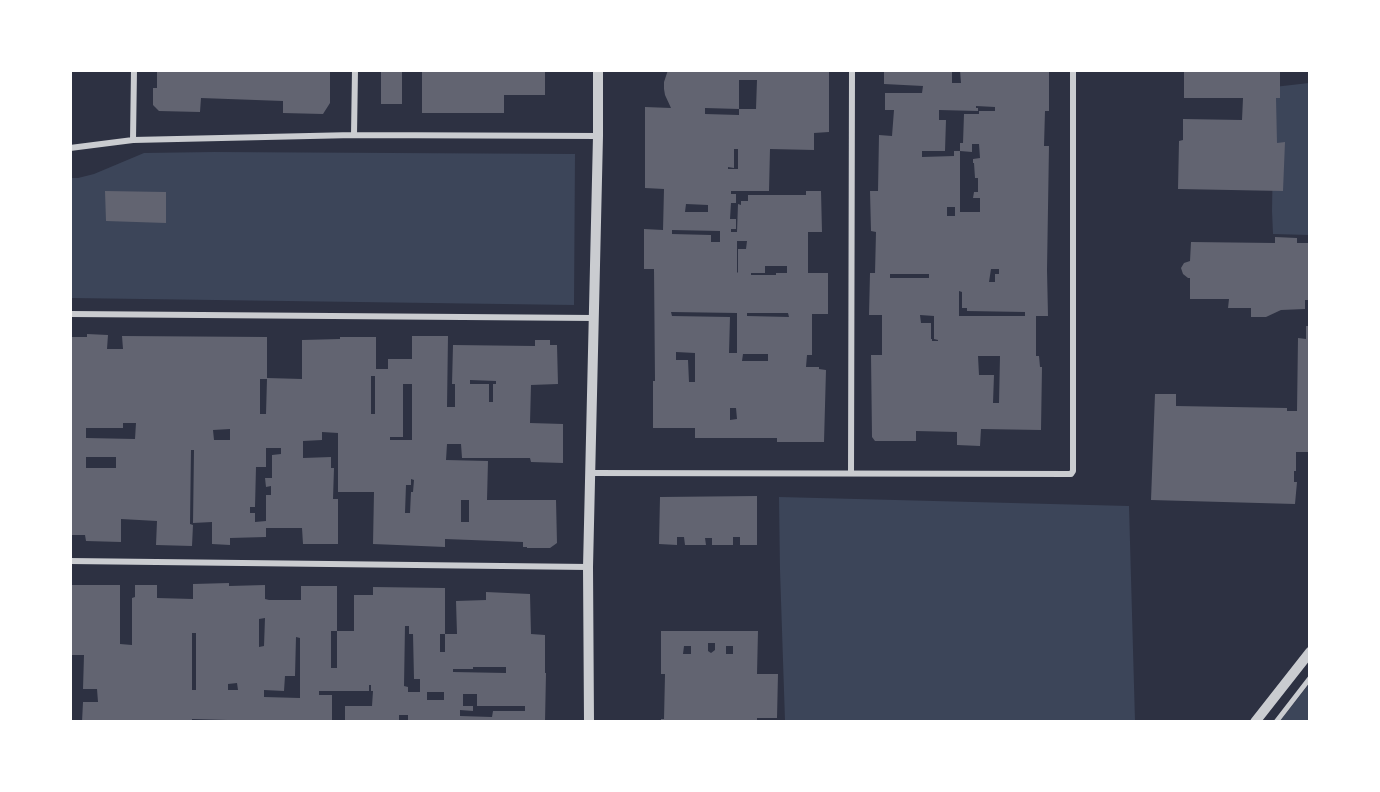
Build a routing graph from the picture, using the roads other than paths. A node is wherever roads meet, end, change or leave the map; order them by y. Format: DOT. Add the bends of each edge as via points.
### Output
graph roads {
  1 [pos="134,70"];
  2 [pos="355,70"];
  3 [pos="598,70"];
  4 [pos="852,70"];
  5 [pos="1073,70"];
  6 [pos="354,135"];
  7 [pos="598,136"];
  8 [pos="133,140"];
  9 [pos="70,148"];
  10 [pos="70,314"];
  11 [pos="594,318"];
  12 [pos="591,473"];
  13 [pos="850,473"];
  14 [pos="70,561"];
  15 [pos="588,567"];
  16 [pos="1310,652"];
  17 [pos="1310,678"];
  18 [pos="589,722"];
  19 [pos="1255,722"];
  20 [pos="1276,722"];
  1 -- 8 [label="street"];
  2 -- 6 [label="street"];
  3 -- 7 [label="street"];
  4 -- 13 [label="street"];
  5 -- 13 [label="street" via="1071,474"];
  6 -- 7 [label="street"];
  6 -- 8 [label="street"];
  7 -- 11 [label="street"];
  8 -- 9 [label="street"];
  10 -- 11 [label="street"];
  11 -- 12 [label="street"];
  12 -- 13 [label="street"];
  12 -- 15 [label="street"];
  14 -- 15 [label="street"];
  15 -- 18 [label="street"];
  16 -- 19 [label="street"];
  17 -- 20 [label="street"];
}
